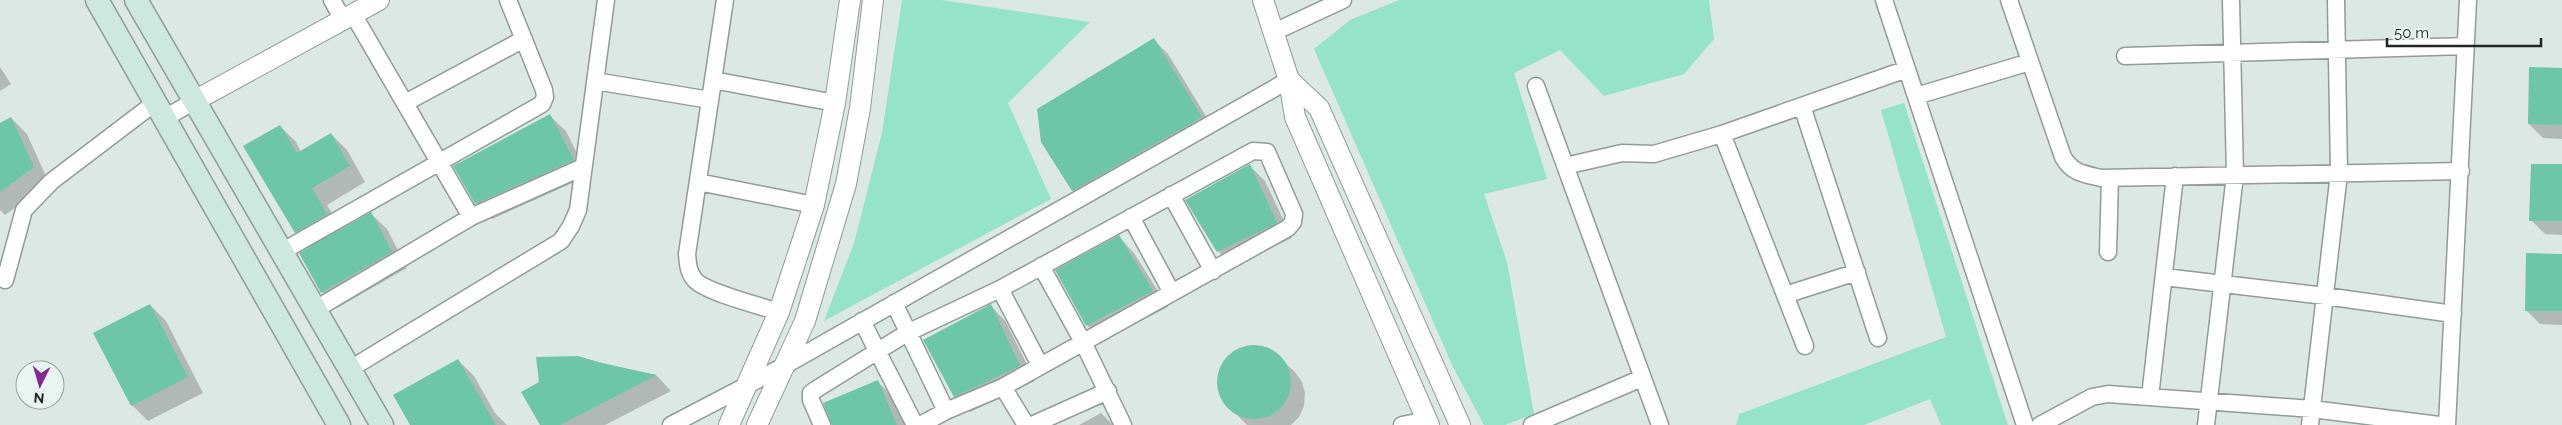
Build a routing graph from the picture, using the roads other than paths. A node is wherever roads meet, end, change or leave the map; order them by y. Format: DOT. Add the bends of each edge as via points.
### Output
graph roads {
  1 [pos="97,0"];
  2 [pos="136,0"];
  3 [pos="332,0"];
  4 [pos="379,0"];
  5 [pos="508,0"];
  6 [pos="606,0"];
  7 [pos="725,0"];
  8 [pos="850,0"];
  9 [pos="873,0"];
  10 [pos="1263,0"];
  11 [pos="1343,0"];
  12 [pos="1884,0"];
  13 [pos="2009,0"];
  14 [pos="2230,0"];
  15 [pos="2336,0"];
  16 [pos="2468,0"];
  17 [pos="348,17"];
  18 [pos="1274,32"];
  19 [pos="524,39"];
  20 [pos="2466,46"];
  21 [pos="2336,50"];
  22 [pos="2230,53"];
  23 [pos="2125,56"];
  24 [pos="2030,62"];
  25 [pos="1907,70"];
  26 [pos="713,80"];
  27 [pos="1289,80"];
  28 [pos="595,81"];
  29 [pos="1536,86"];
  30 [pos="1916,96"];
  31 [pos="196,100"];
  32 [pos="710,100"];
  33 [pos="405,103"];
  34 [pos="835,103"];
  35 [pos="1802,106"];
  36 [pos="161,110"];
  37 [pos="1722,134"];
  38 [pos="440,164"];
  39 [pos="1566,166"];
  40 [pos="583,167"];
  41 [pos="2461,171"];
  42 [pos="2339,173"];
  43 [pos="2235,175"];
  44 [pos="2175,176"];
  45 [pos="2110,178"];
  46 [pos="698,182"];
  47 [pos="1171,195"];
  48 [pos="814,205"];
  49 [pos="471,217"];
  50 [pos="1131,217"];
  51 [pos="283,251"];
  52 [pos="2108,252"];
  53 [pos="1041,266"];
  54 [pos="1213,271"];
  55 [pos="1857,272"];
  56 [pos="2164,277"];
  57 [pos="5,280"];
  58 [pos="2222,284"];
  59 [pos="1000,289"];
  60 [pos="1172,293"];
  61 [pos="1786,295"];
  62 [pos="2325,296"];
  63 [pos="894,303"];
  64 [pos="316,309"];
  65 [pos="779,312"];
  66 [pos="2453,314"];
  67 [pos="862,321"];
  68 [pos="908,333"];
  69 [pos="1878,338"];
  70 [pos="1083,342"];
  71 [pos="1805,346"];
  72 [pos="878,350"];
  73 [pos="1040,365"];
  74 [pos="782,367"];
  75 [pos="350,369"];
  76 [pos="1642,378"];
  77 [pos="745,386"];
  78 [pos="1003,387"];
  79 [pos="1108,391"];
  80 [pos="2150,397"];
  81 [pos="2209,401"];
  82 [pos="946,410"];
  83 [pos="2311,417"];
  84 [pos="1428,422"];
  85 [pos="339,425"];
  86 [pos="382,425"];
  87 [pos="670,425"];
  88 [pos="730,425"];
  89 [pos="757,425"];
  90 [pos="822,425"];
  91 [pos="915,425"];
  92 [pos="920,425"];
  93 [pos="1026,425"];
  94 [pos="1032,425"];
  95 [pos="1124,425"];
  96 [pos="1402,425"];
  97 [pos="1460,425"];
  98 [pos="1532,425"];
  99 [pos="1660,425"];
  100 [pos="2025,425"];
  101 [pos="2040,425"];
  102 [pos="2206,425"];
  103 [pos="2439,425"];
  104 [pos="2448,425"];
  1 -- 36 [label="main road"];
  2 -- 31 [label="main road"];
  3 -- 17 [label="street"];
  4 -- 17 [label="street"];
  5 -- 19 [label="street"];
  6 -- 28 [label="street"];
  7 -- 26 [label="street"];
  8 -- 34 [label="street"];
  9 -- 74 [label="street" via="860,108 846,184 805,320"];
  10 -- 18 [label="street"];
  11 -- 18 [label="street"];
  12 -- 25 [label="street"];
  13 -- 24 [label="street"];
  14 -- 22 [label="street"];
  15 -- 21 [label="street"];
  16 -- 20 [label="street"];
  17 -- 31 [label="street"];
  17 -- 33 [label="street"];
  18 -- 27 [label="street"];
  19 -- 33 [label="street"];
  19 -- 38 [label="street" via="544,90 542,104"];
  20 -- 21 [label="street"];
  20 -- 41 [label="street"];
  21 -- 22 [label="street"];
  21 -- 42 [label="street"];
  22 -- 23 [label="street"];
  22 -- 43 [label="street"];
  24 -- 30 [label="street"];
  24 -- 45 [label="street" via="2069,167 2080,174"];
  25 -- 30 [label="street"];
  25 -- 35 [label="street"];
  26 -- 32 [label="street"];
  26 -- 34 [label="street"];
  27 -- 63 [label="street"];
  27 -- 84 [label="street" via="1295,117"];
  27 -- 97 [label="street" via="1319,108"];
  28 -- 32 [label="street"];
  28 -- 40 [label="street"];
  29 -- 39 [label="street"];
  30 -- 100 [label="street"];
  31 -- 36 [label="street"];
  31 -- 51 [label="main road"];
  32 -- 46 [label="street"];
  33 -- 38 [label="street"];
  34 -- 48 [label="street"];
  35 -- 37 [label="street"];
  35 -- 55 [label="street"];
  36 -- 57 [label="street" via="52,181 24,210"];
  36 -- 85 [label="main road"];
  37 -- 39 [label="street" via="1654,154 1622,152"];
  37 -- 61 [label="street"];
  38 -- 49 [label="street"];
  38 -- 51 [label="street"];
  39 -- 76 [label="street"];
  40 -- 49 [label="street"];
  40 -- 75 [label="street" via="578,210 561,241"];
  41 -- 42 [label="street"];
  41 -- 66 [label="street"];
  42 -- 43 [label="street"];
  42 -- 62 [label="street"];
  43 -- 44 [label="street"];
  43 -- 58 [label="street"];
  44 -- 45 [label="street"];
  44 -- 56 [label="street"];
  45 -- 52 [label="street"];
  46 -- 48 [label="street"];
  46 -- 65 [label="street" via="687,254 688,270 707,288"];
  47 -- 50 [label="street"];
  47 -- 54 [label="street"];
  47 -- 54 [label="street" via="1253,151 1267,152 1272,158 1291,205 1293,222 1288,228"];
  48 -- 65 [label="street"];
  49 -- 64 [label="street"];
  50 -- 53 [label="street"];
  50 -- 60 [label="street"];
  51 -- 64 [label="main road"];
  53 -- 59 [label="street"];
  53 -- 70 [label="street"];
  54 -- 60 [label="street"];
  55 -- 61 [label="street"];
  55 -- 69 [label="street"];
  56 -- 58 [label="street"];
  56 -- 80 [label="street"];
  58 -- 62 [label="street"];
  58 -- 81 [label="street"];
  59 -- 68 [label="street"];
  59 -- 73 [label="street"];
  60 -- 70 [label="street"];
  61 -- 71 [label="street"];
  62 -- 66 [label="street"];
  62 -- 83 [label="street"];
  63 -- 67 [label="street"];
  63 -- 68 [label="street"];
  64 -- 75 [label="main road"];
  65 -- 77 [label="street"];
  66 -- 104 [label="street"];
  67 -- 72 [label="street"];
  67 -- 74 [label="street"];
  68 -- 72 [label="street"];
  68 -- 82 [label="street"];
  70 -- 73 [label="street"];
  70 -- 79 [label="street"];
  72 -- 90 [label="street" via="811,393 810,400"];
  72 -- 91 [label="street"];
  73 -- 78 [label="street"];
  74 -- 77 [label="street"];
  74 -- 89 [label="street"];
  75 -- 86 [label="main road"];
  76 -- 98 [label="street"];
  76 -- 99 [label="street"];
  77 -- 87 [label="street"];
  77 -- 88 [label="street"];
  78 -- 82 [label="street"];
  78 -- 93 [label="street"];
  79 -- 94 [label="street"];
  79 -- 95 [label="street"];
  80 -- 81 [label="street"];
  80 -- 101 [label="street" via="2108,394 2092,397"];
  81 -- 83 [label="street"];
  81 -- 102 [label="street"];
  82 -- 92 [label="street"];
  83 -- 103 [label="street"];
  84 -- 96 [label="street"];
}
